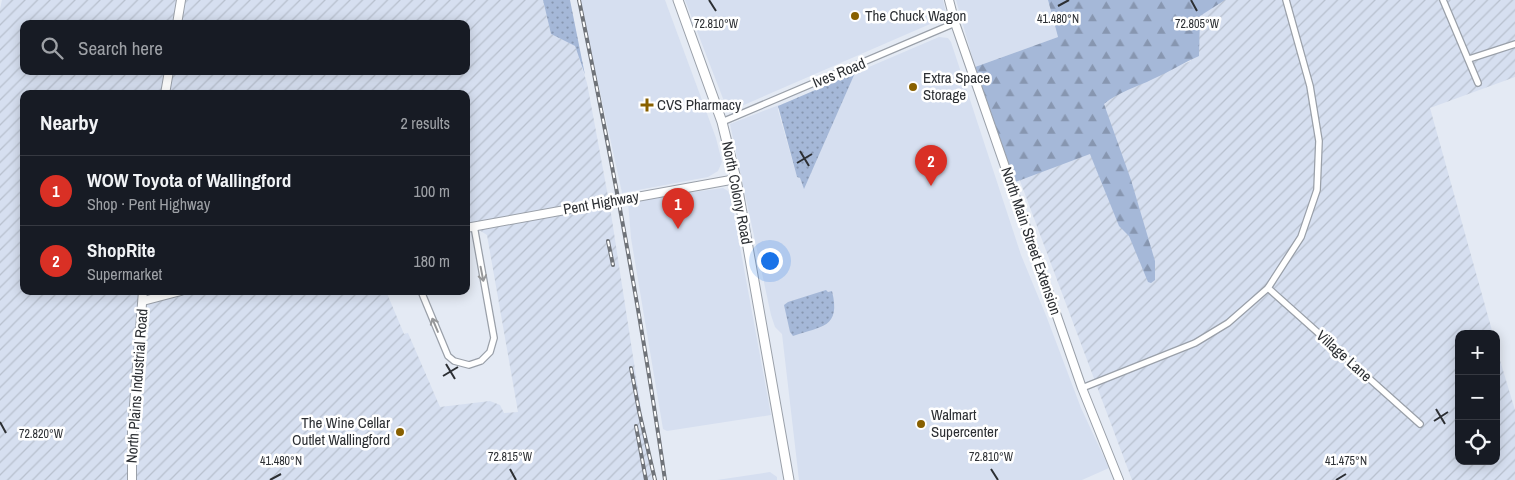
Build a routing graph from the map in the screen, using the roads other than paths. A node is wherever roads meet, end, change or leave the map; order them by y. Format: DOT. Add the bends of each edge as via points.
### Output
graph roads {
  1 [pos="181,0"];
  2 [pos="678,0"];
  3 [pos="949,0"];
  4 [pos="1286,0"];
  5 [pos="1442,0"];
  6 [pos="178,20"];
  7 [pos="955,23"];
  8 [pos="1515,44"];
  9 [pos="1469,59"];
  10 [pos="168,75"];
  11 [pos="1478,83"];
  12 [pos="166,90"];
  13 [pos="722,122"];
  14 [pos="736,179"];
  15 [pos="470,227"];
  16 [pos="1268,288"];
  17 [pos="143,295"];
  18 [pos="165,295"];
  19 [pos="423,295"];
  20 [pos="142,301"];
  21 [pos="1082,388"];
  22 [pos="1420,424"];
  23 [pos="132,480"];
  24 [pos="789,480"];
  25 [pos="1119,480"];
  1 -- 6 [label="street"];
  2 -- 13 [label="main road, North Colony Road"];
  3 -- 7 [label="street, North Main Street Extension"];
  4 -- 16 [label="street" via="1310,86 1319,141 1317,190 1301,237"];
  5 -- 9 [label="street"];
  7 -- 13 [label="street, Ives Road"];
  7 -- 21 [label="street, North Main Street Extension"];
  8 -- 9 [label="street"];
  9 -- 11 [label="street"];
  10 -- 12 [label="street"];
  13 -- 14 [label="main road, North Colony Road"];
  14 -- 15 [label="street, Pent Highway"];
  14 -- 24 [label="main road, North Colony Road"];
  15 -- 19 [label="street, one-way" via="494,338 485,359 465,365 448,356"];
  16 -- 21 [label="street" via="1228,324 1195,343"];
  16 -- 22 [label="street, Village Lane"];
  17 -- 20 [label="street, North Plains Industrial Road"];
  18 -- 20 [label="street"];
  20 -- 23 [label="street, North Plains Industrial Road" via="132,431"];
  21 -- 25 [label="street, North Main Street Extension"];
}
